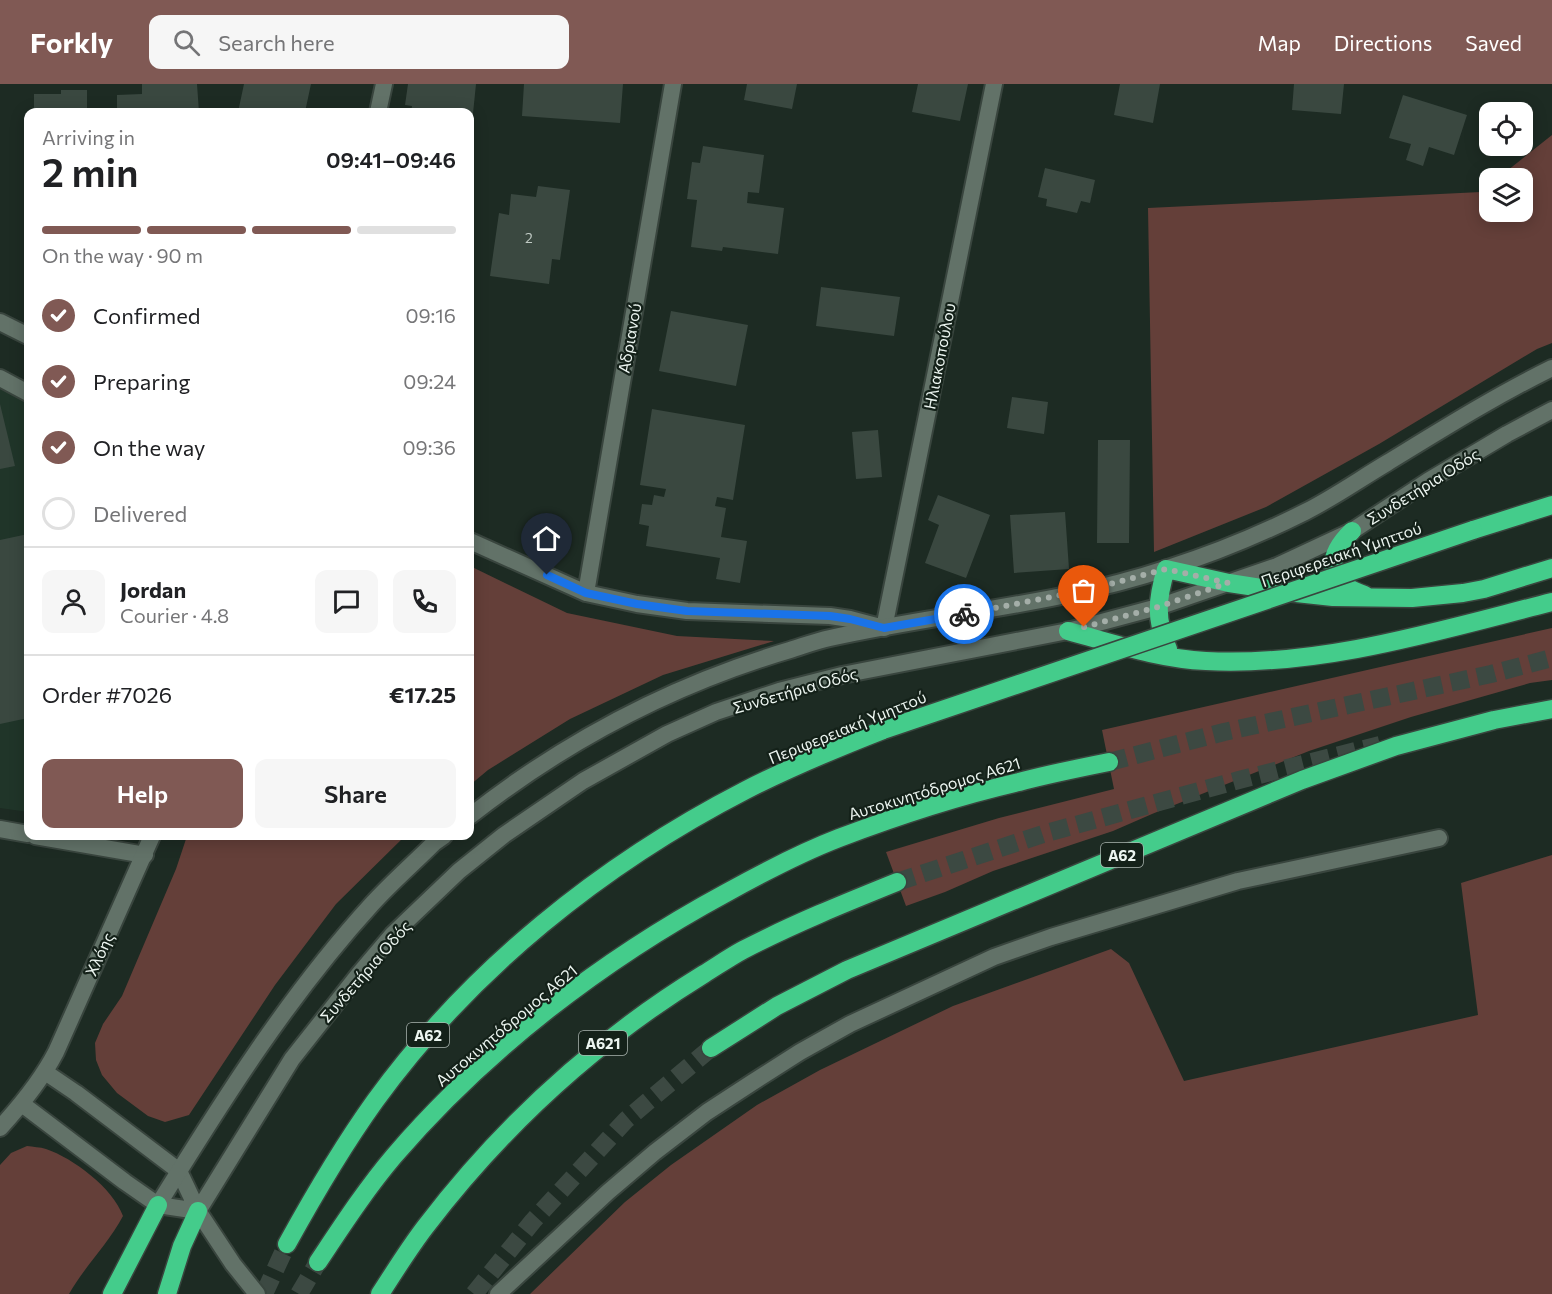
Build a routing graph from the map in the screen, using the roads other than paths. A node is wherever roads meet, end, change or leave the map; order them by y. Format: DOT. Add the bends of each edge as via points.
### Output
graph roads {
  1 [pos="384,84"];
  2 [pos="673,84"];
  3 [pos="994,84"];
  4 [pos="379,108"];
  5 [pos="0,322"];
  6 [pos="24,334"];
  7 [pos="1552,368"];
  8 [pos="0,378"];
  9 [pos="24,391"];
  10 [pos="1552,410"];
  11 [pos="1552,504"];
  12 [pos="1352,531"];
  13 [pos="474,543"];
  14 [pos="1552,568"];
  15 [pos="1166,569"];
  16 [pos="1228,583"];
  17 [pos="586,593"];
  18 [pos="1372,598"];
  19 [pos="1552,602"];
  20 [pos="1158,607"];
  21 [pos="884,628"];
  22 [pos="1068,631"];
  23 [pos="1174,658"];
  24 [pos="1552,709"];
  25 [pos="1109,762"];
  26 [pos="474,813"];
  27 [pos="0,830"];
  28 [pos="24,833"];
  29 [pos="1439,838"];
  30 [pos="58,840"];
  31 [pos="151,840"];
  32 [pos="438,840"];
  33 [pos="145,855"];
  34 [pos="897,882"];
  35 [pos="711,1048"];
  36 [pos="45,1072"];
  37 [pos="22,1104"];
  38 [pos="0,1128"];
  39 [pos="179,1171"];
  40 [pos="158,1205"];
  41 [pos="198,1211"];
  42 [pos="287,1244"];
  43 [pos="318,1262"];
  44 [pos="112,1294"];
  45 [pos="167,1294"];
  46 [pos="257,1294"];
  47 [pos="380,1294"];
  48 [pos="498,1294"];
  1 -- 4 [label="street"];
  2 -- 17 [label="street, Αδριανού"];
  3 -- 21 [label="street, Ηλιακοπούλου"];
  5 -- 6 [label="street"];
  7 -- 15 [label="street" via="1308,511"];
  8 -- 9 [label="street"];
  10 -- 12 [label="street, Συνδετήρια Οδός" via="1428,481"];
  11 -- 42 [label="highway, Περιφερειακή Υμηττού / Α62, bridge" via="883,730 813,758 680,826 550,918 486,974 428,1035 375,1101 328,1170"];
  12 -- 16 [label="street, Συνδετήρια Οδός" via="1277,566"];
  12 -- 18 [label="highway" via="1338,547 1333,564 1335,573 1343,585"];
  13 -- 17 [label="street"];
  14 -- 18 [label="highway" via="1463,594"];
  15 -- 16 [label="highway"];
  15 -- 20 [label="highway"];
  15 -- 21 [label="street" via="1048,599"];
  16 -- 18 [label="highway" via="1333,597"];
  16 -- 20 [label="street, Συνδετήρια Οδός"];
  17 -- 21 [label="street" via="687,611 830,616"];
  19 -- 23 [label="highway" via="1334,652 1257,660"];
  20 -- 22 [label="street, Συνδετήρια Οδός"];
  20 -- 23 [label="highway" via="1162,634"];
  21 -- 26 [label="street" via="751,661 666,695 559,753"];
  22 -- 23 [label="highway"];
  22 -- 41 [label="street, Συνδετήρια Οδός" via="779,691 667,734 573,787 459,871 393,934 292,1059"];
  24 -- 35 [label="highway, Α62" via="1396,746 1302,780 847,970 777,1006"];
  25 -- 43 [label="highway, Αυτοκινητόδρομος Α621" via="938,804 838,839 761,873 687,914 615,960 483,1065 393,1158"];
  27 -- 28 [label="street"];
  29 -- 48 [label="street" via="1287,869 1116,917 994,957 850,1024 707,1112 654,1152"];
  30 -- 33 [label="street"];
  31 -- 33 [label="street, Χλόης"];
  32 -- 39 [label="street" via="373,903 319,968 265,1038"];
  33 -- 36 [label="street, Χλόης"];
  34 -- 47 [label="highway, Α621" via="818,913 742,951 670,995 601,1045 537,1101 478,1162 425,1227"];
  36 -- 37 [label="street, Χλόης"];
  36 -- 39 [label="street"];
  37 -- 38 [label="street, Χλόης"];
  37 -- 40 [label="street"];
  39 -- 40 [label="street"];
  39 -- 41 [label="street"];
  40 -- 41 [label="street"];
  40 -- 44 [label="highway"];
  41 -- 45 [label="highway"];
  41 -- 46 [label="street"];
}
